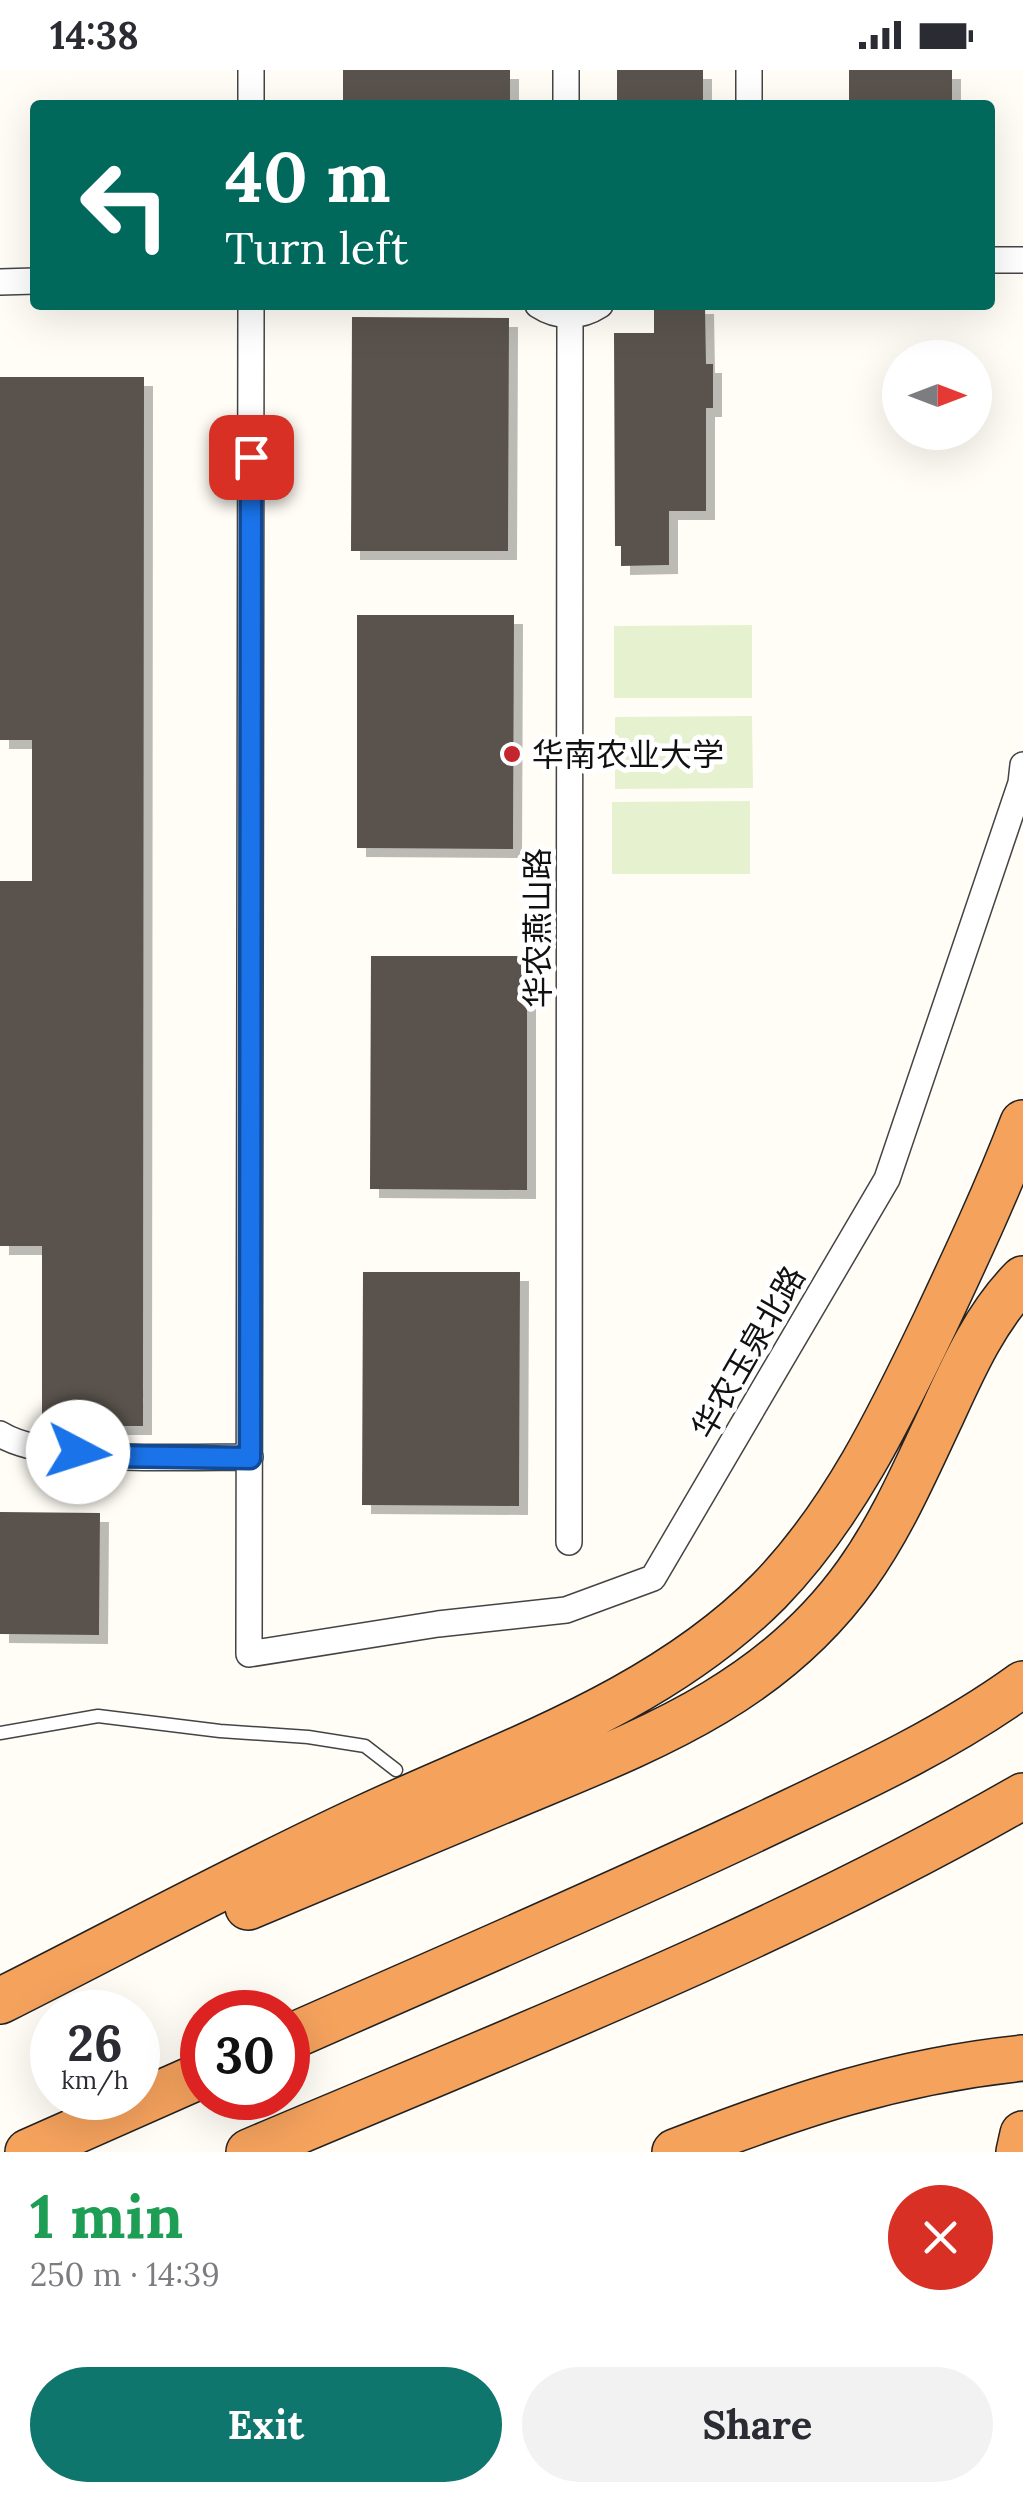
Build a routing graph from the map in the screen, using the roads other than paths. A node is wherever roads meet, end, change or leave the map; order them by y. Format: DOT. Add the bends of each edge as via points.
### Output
graph roads {
  1 [pos="252,70"];
  2 [pos="566,70"];
  3 [pos="749,70"];
  4 [pos="252,100"];
  5 [pos="566,100"];
  6 [pos="749,100"];
  7 [pos="995,260"];
  8 [pos="1023,260"];
  9 [pos="30,281"];
  10 [pos="0,282"];
  11 [pos="251,310"];
  12 [pos="544,310"];
  13 [pos="591,310"];
  14 [pos="570,315"];
  15 [pos="1023,766"];
  16 [pos="1023,1123"];
  17 [pos="1023,1279"];
  18 [pos="0,1434"];
  19 [pos="250,1458"];
  20 [pos="569,1542"];
  21 [pos="1023,1684"];
  22 [pos="0,1733"];
  23 [pos="396,1770"];
  24 [pos="1023,1796"];
  25 [pos="0,2001"];
  26 [pos="0,2010"];
  27 [pos="310,2028"];
  28 [pos="514,2040"];
  29 [pos="1023,2058"];
  30 [pos="180,2085"];
  31 [pos="43,2120"];
  32 [pos="0,2134"];
  33 [pos="1023,2134"];
  34 [pos="28,2152"];
  35 [pos="249,2152"];
  36 [pos="291,2152"];
  37 [pos="675,2152"];
  38 [pos="1019,2152"];
  1 -- 4 [label="street"];
  2 -- 5 [label="street"];
  3 -- 6 [label="street"];
  7 -- 8 [label="street"];
  9 -- 10 [label="street"];
  11 -- 19 [label="street"];
  12 -- 14 [label="street"];
  13 -- 14 [label="street"];
  14 -- 20 [label="street, 华农燕山路"];
  15 -- 19 [label="street, 华农玉泉北路" via="888,1179 654,1578 566,1610 249,1654"];
  16 -- 25 [label="highway" via="898,1401 861,1467 802,1554 729,1626 608,1707 362,1819"];
  17 -- 26 [label="highway" via="978,1341 899,1506 855,1577 747,1684 634,1746"];
  18 -- 19 [label="street" via="14,1443 109,1456"];
  21 -- 27 [label="highway" via="956,1728 834,1791"];
  22 -- 23 [label="lane" via="98,1716 365,1746"];
  24 -- 28 [label="highway" via="737,1943"];
  28 -- 35 [label="highway"];
  28 -- 36 [label="highway"];
  29 -- 37 [label="highway" via="895,2077"];
  30 -- 34 [label="highway"];
  31 -- 32 [label="highway"];
  33 -- 38 [label="highway"];
}
